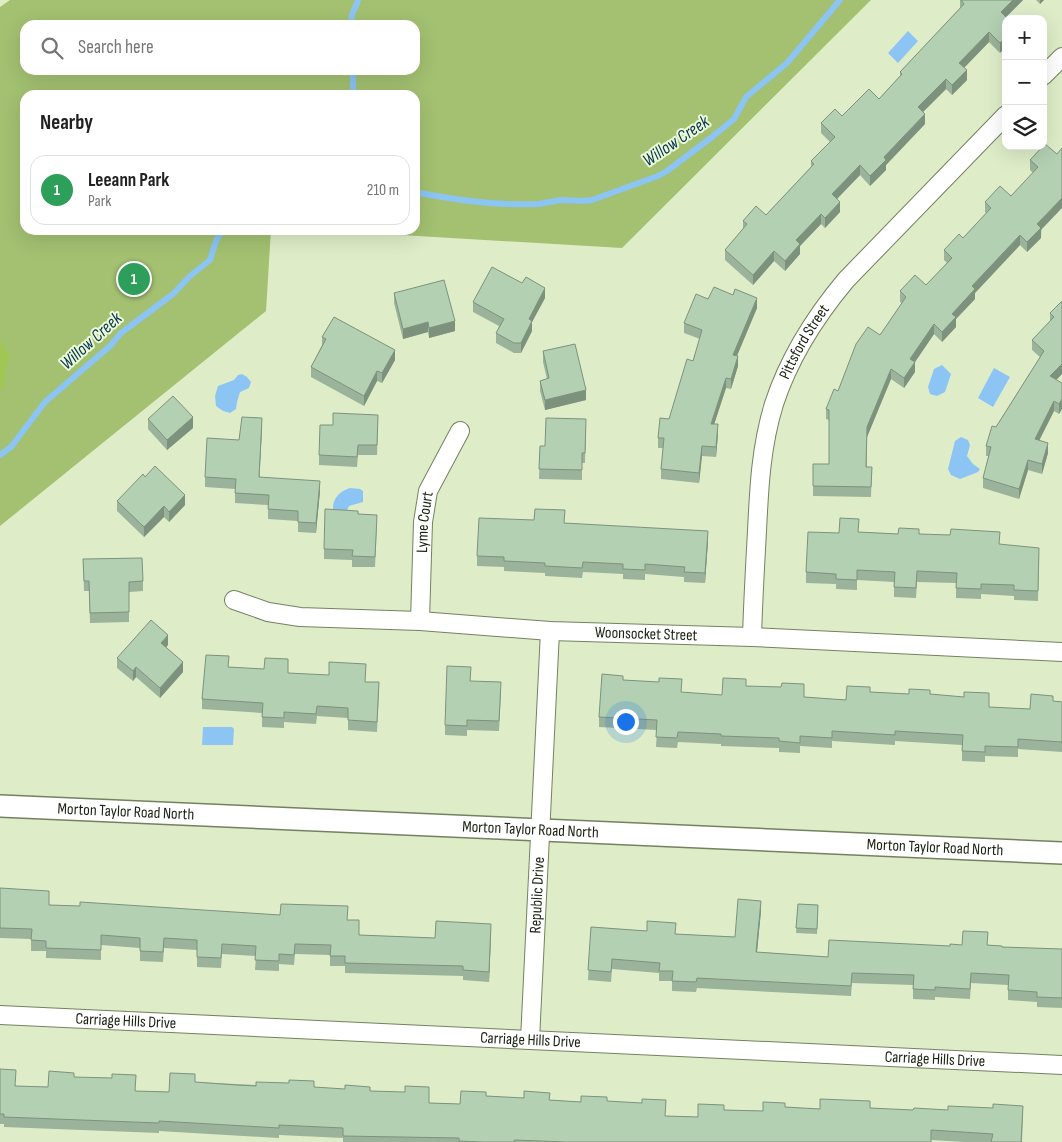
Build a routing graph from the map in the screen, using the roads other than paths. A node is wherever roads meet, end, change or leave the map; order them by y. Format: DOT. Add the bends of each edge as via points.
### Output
graph roads {
  1 [pos="1062,57"];
  2 [pos="1047,72"];
  3 [pos="1002,119"];
  4 [pos="460,431"];
  5 [pos="234,600"];
  6 [pos="420,621"];
  7 [pos="550,631"];
  8 [pos="752,637"];
  9 [pos="1062,652"];
  10 [pos="0,806"];
  11 [pos="541,829"];
  12 [pos="1062,853"];
  13 [pos="0,1015"];
  14 [pos="530,1040"];
  15 [pos="1062,1066"];
  1 -- 2 [label="street"];
  3 -- 8 [label="street, Pittsford Street" via="846,280 806,334 789,367 765,439 760,472"];
  4 -- 6 [label="street, Lyme Court" via="428,491 423,522"];
  5 -- 6 [label="street, Woonsocket Street" via="268,612 300,617"];
  6 -- 7 [label="street, Woonsocket Street"];
  7 -- 8 [label="street, Woonsocket Street"];
  7 -- 11 [label="street, Republic Drive"];
  8 -- 9 [label="street, Woonsocket Street"];
  10 -- 11 [label="street, Morton Taylor Road North"];
  11 -- 12 [label="street, Morton Taylor Road North"];
  11 -- 14 [label="street, Republic Drive"];
  13 -- 14 [label="street, Carriage Hills Drive"];
  14 -- 15 [label="street, Carriage Hills Drive"];
}
